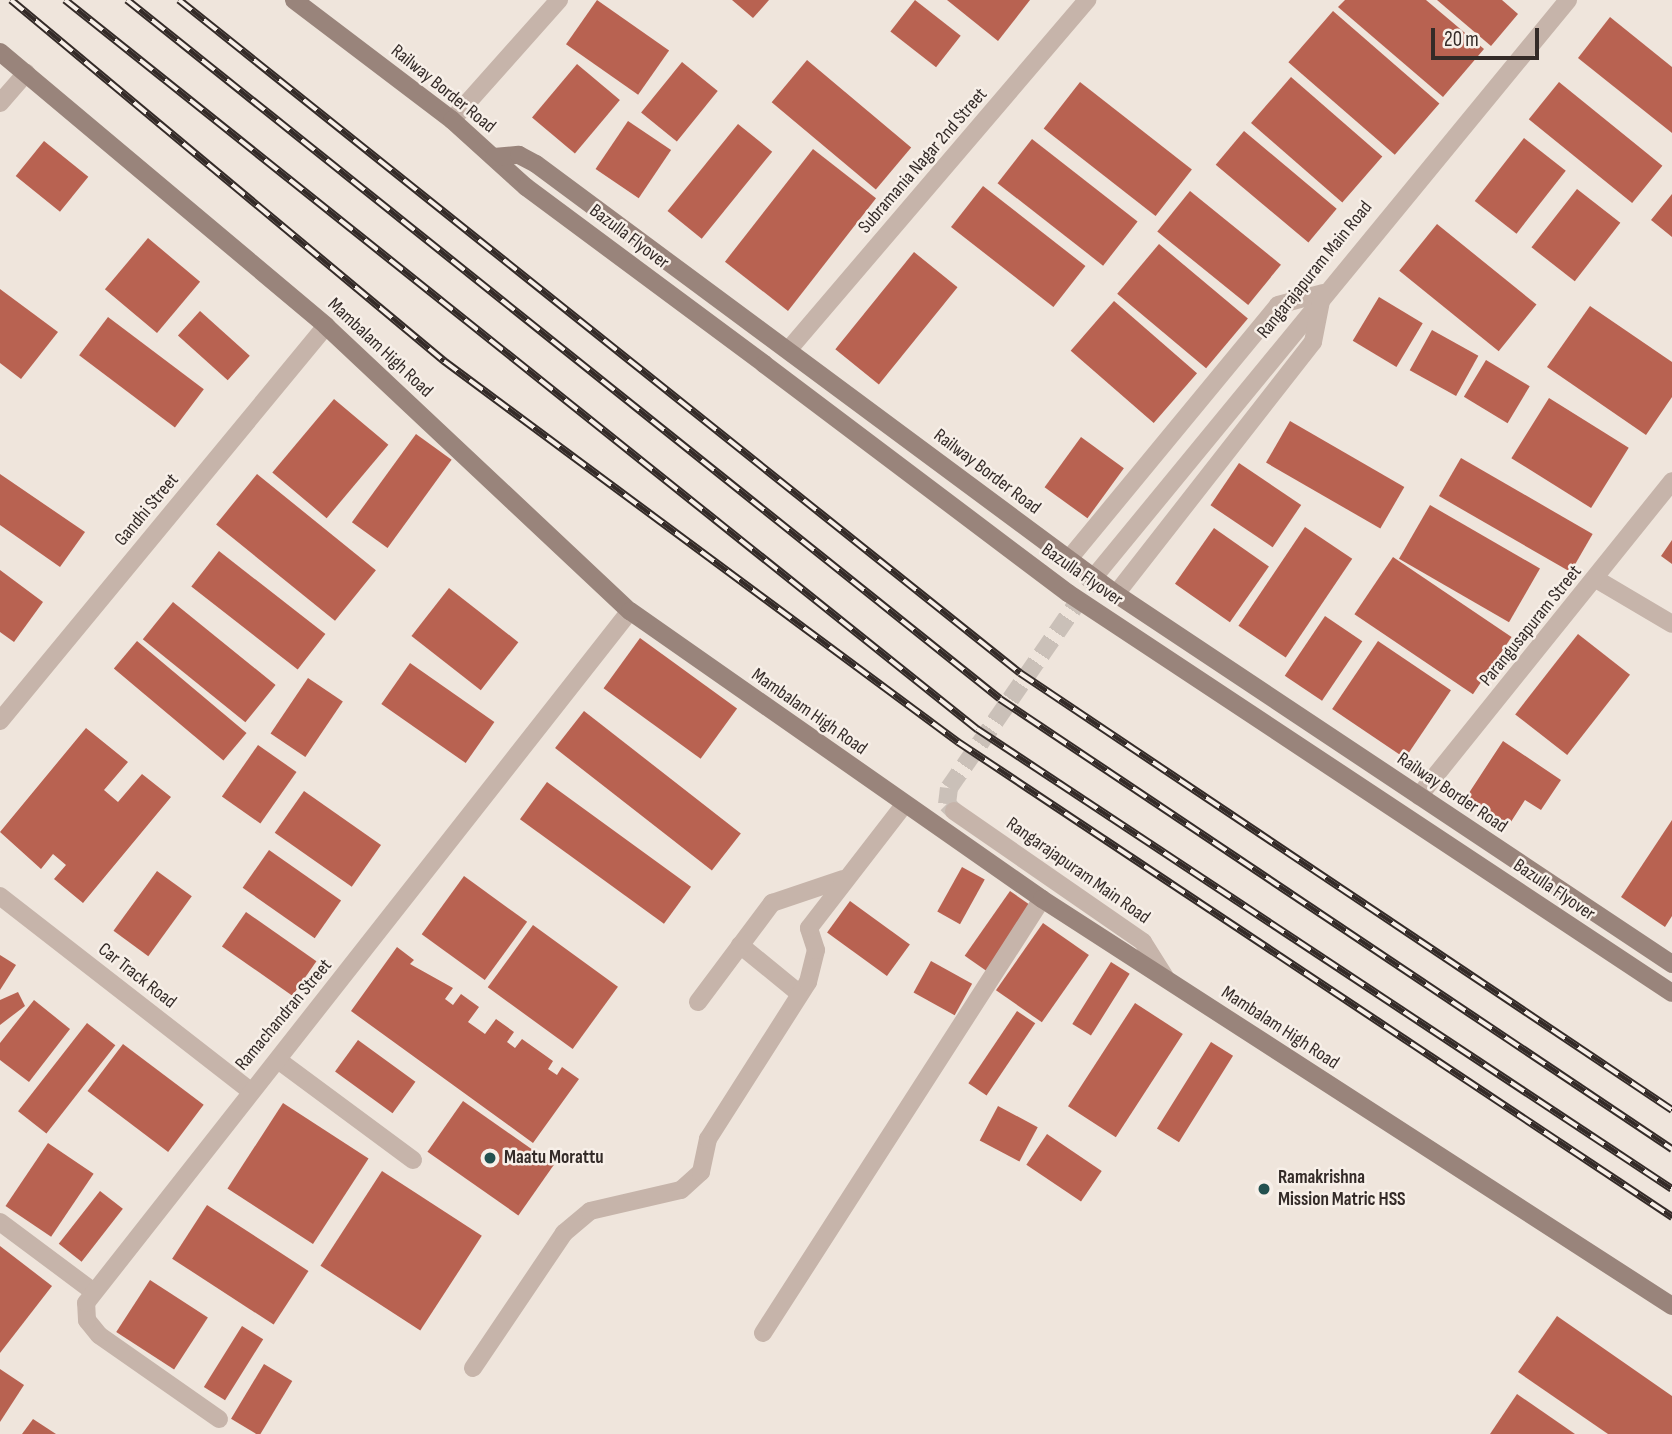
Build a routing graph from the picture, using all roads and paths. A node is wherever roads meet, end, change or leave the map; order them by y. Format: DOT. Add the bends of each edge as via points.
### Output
graph roads {
  1 [pos="294,0"];
  2 [pos="559,0"];
  3 [pos="1087,0"];
  4 [pos="1568,0"];
  5 [pos="0,52"];
  6 [pos="26,73"];
  7 [pos="0,103"];
  8 [pos="452,120"];
  9 [pos="494,157"];
  10 [pos="1323,293"];
  11 [pos="327,326"];
  12 [pos="790,348"];
  13 [pos="1672,481"];
  14 [pos="1068,560"];
  15 [pos="1099,570"];
  16 [pos="1596,579"];
  17 [pos="1116,594"];
  18 [pos="630,611"];
  19 [pos="1672,624"];
  20 [pos="0,721"];
  21 [pos="1419,796"];
  22 [pos="904,805"];
  23 [pos="954,811"];
  24 [pos="843,879"];
  25 [pos="0,896"];
  26 [pos="1042,899"];
  27 [pos="740,945"];
  28 [pos="1672,964"];
  29 [pos="1165,977"];
  30 [pos="1672,993"];
  31 [pos="800,994"];
  32 [pos="698,1002"];
  33 [pos="278,1060"];
  34 [pos="249,1090"];
  35 [pos="413,1160"];
  36 [pos="0,1222"];
  37 [pos="94,1292"];
  38 [pos="1672,1306"];
  39 [pos="763,1333"];
  40 [pos="473,1368"];
  41 [pos="219,1419"];
  1 -- 8 [label="street, Railway Border Road"];
  2 -- 8 [label="street"];
  3 -- 12 [label="street, Subramania Nagar 2nd Street"];
  4 -- 10 [label="street, Rangarajapuram Main Road"];
  5 -- 6 [label="street, Mambalam High Road"];
  6 -- 7 [label="street"];
  6 -- 11 [label="street, Mambalam High Road"];
  8 -- 9 [label="street, Railway Border Road"];
  9 -- 12 [label="street, Railway Border Road" via="519,155 536,164"];
  9 -- 30 [label="street, Bazulla Flyover, bridge" via="526,187 1068,593"];
  10 -- 14 [label="street" via="1278,305"];
  10 -- 15 [label="street, Rangarajapuram Main Road"];
  10 -- 17 [label="street" via="1313,342"];
  11 -- 18 [label="street, Mambalam High Road"];
  11 -- 20 [label="street, Gandhi Street"];
  12 -- 14 [label="street, Railway Border Road"];
  13 -- 16 [label="street, Parangusapuram Street"];
  14 -- 17 [label="street, Railway Border Road"];
  16 -- 19 [label="street"];
  16 -- 21 [label="street, Parangusapuram Street"];
  17 -- 21 [label="street, Railway Border Road"];
  18 -- 22 [label="street, Mambalam High Road"];
  18 -- 33 [label="street, Ramachandran Street"];
  21 -- 28 [label="street, Railway Border Road"];
  22 -- 24 [label="street"];
  22 -- 26 [label="street, Mambalam High Road"];
  23 -- 29 [label="street, Rangarajapuram Main Road" via="1143,942"];
  24 -- 27 [label="street" via="772,904"];
  24 -- 31 [label="street" via="809,928 816,950"];
  25 -- 34 [label="street, Car Track Road"];
  26 -- 29 [label="street, Mambalam High Road"];
  26 -- 39 [label="street"];
  27 -- 31 [label="street"];
  27 -- 32 [label="street"];
  29 -- 38 [label="street, Mambalam High Road"];
  31 -- 40 [label="street" via="708,1139 701,1172 681,1190 590,1211 564,1233"];
  33 -- 34 [label="street, Ramachandran Street"];
  33 -- 35 [label="street"];
  34 -- 37 [label="street, Ramachandran Street"];
  36 -- 37 [label="street"];
  37 -- 41 [label="street, Ramachandran Street" via="86,1303 87,1320 99,1335"];
}
